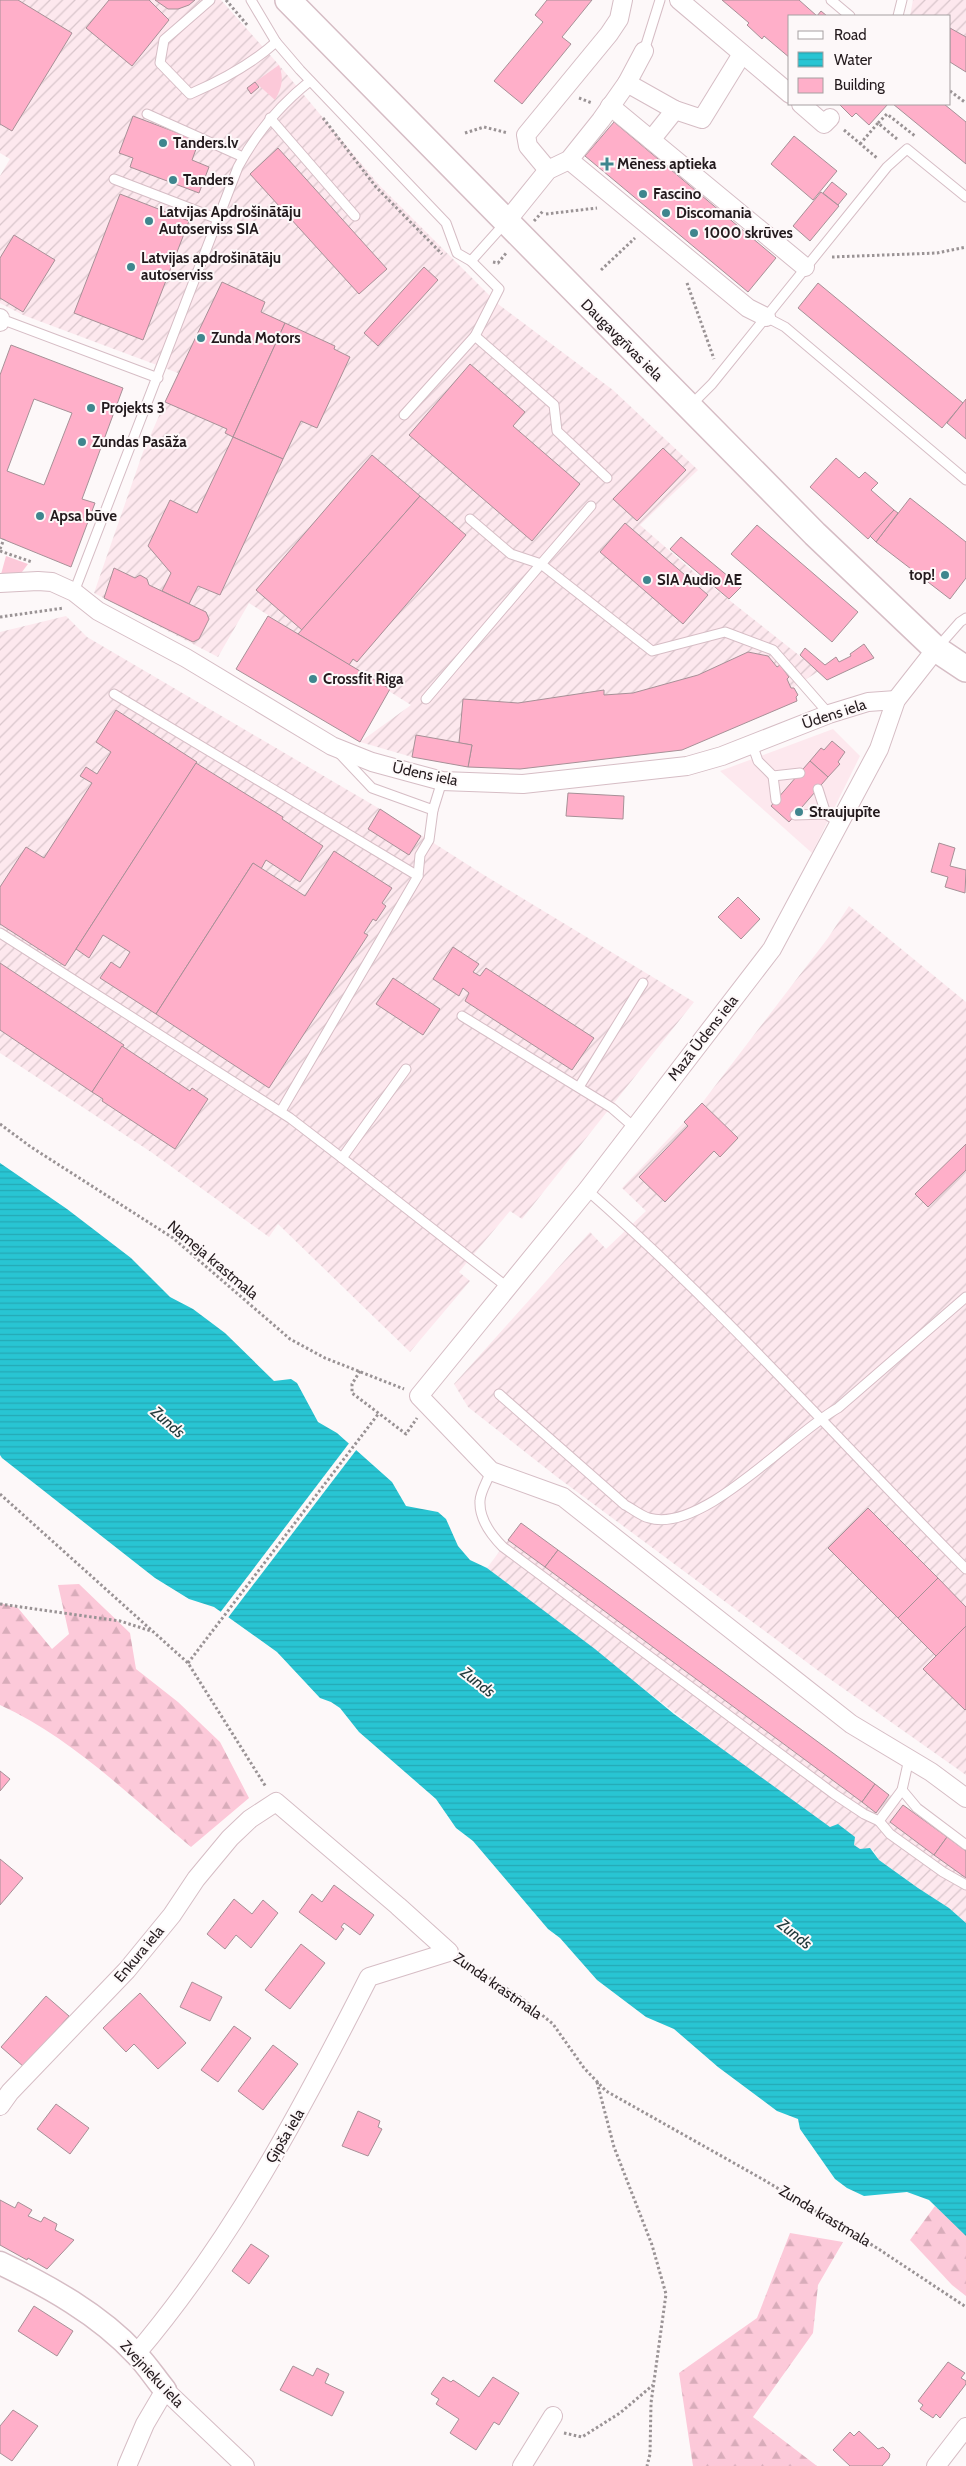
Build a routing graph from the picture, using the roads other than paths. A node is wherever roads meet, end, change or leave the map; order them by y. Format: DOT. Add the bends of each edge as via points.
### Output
graph roads {
  1 [pos="210,0"];
  2 [pos="251,0"];
  3 [pos="288,0"];
  4 [pos="623,0"];
  5 [pos="660,0"];
  6 [pos="679,0"];
  7 [pos="831,0"];
  8 [pos="902,0"];
  9 [pos="849,15"];
  10 [pos="898,15"];
  11 [pos="276,42"];
  12 [pos="644,51"];
  13 [pos="742,54"];
  14 [pos="310,81"];
  15 [pos="627,83"];
  16 [pos="788,92"];
  17 [pos="802,105"];
  18 [pos="610,106"];
  19 [pos="675,110"];
  20 [pos="147,114"];
  21 [pos="270,118"];
  22 [pos="830,118"];
  23 [pos="651,140"];
  24 [pos="243,157"];
  25 [pos="569,160"];
  26 [pos="548,170"];
  27 [pos="114,178"];
  28 [pos="966,197"];
  29 [pos="355,216"];
  30 [pos="218,218"];
  31 [pos="506,222"];
  32 [pos="471,261"];
  33 [pos="809,263"];
  34 [pos="766,317"];
  35 [pos="0,320"];
  36 [pos="475,336"];
  37 [pos="158,378"];
  38 [pos="689,407"];
  39 [pos="404,416"];
  40 [pos="607,478"];
  41 [pos="966,480"];
  42 [pos="590,506"];
  43 [pos="470,520"];
  44 [pos="541,564"];
  45 [pos="0,583"];
  46 [pos="74,592"];
  47 [pos="966,618"];
  48 [pos="936,649"];
  49 [pos="966,669"];
  50 [pos="114,694"];
  51 [pos="426,700"];
  52 [pos="896,700"];
  53 [pos="829,714"];
  54 [pos="752,744"];
  55 [pos="332,746"];
  56 [pos="800,773"];
  57 [pos="773,776"];
  58 [pos="442,780"];
  59 [pos="818,789"];
  60 [pos="776,800"];
  61 [pos="433,810"];
  62 [pos="795,815"];
  63 [pos="833,818"];
  64 [pos="418,876"];
  65 [pos="0,933"];
  66 [pos="643,983"];
  67 [pos="462,1016"];
  68 [pos="406,1069"];
  69 [pos="579,1087"];
  70 [pos="281,1112"];
  71 [pos="635,1128"];
  72 [pos="342,1158"];
  73 [pos="587,1190"];
  74 [pos="507,1287"];
  75 [pos="966,1297"];
  76 [pos="499,1394"];
  77 [pos="821,1418"];
  78 [pos="491,1471"];
  79 [pos="966,1569"];
  80 [pos="909,1759"];
  81 [pos="902,1790"];
  82 [pos="966,1798"];
  83 [pos="276,1802"];
  84 [pos="879,1821"];
  85 [pos="966,1845"];
  86 [pos="966,1885"];
  87 [pos="449,1952"];
  88 [pos="0,2106"];
  89 [pos="0,2263"];
  90 [pos="136,2354"];
  91 [pos="165,2390"];
  92 [pos="550,2422"];
  93 [pos="966,2427"];
  94 [pos="127,2466"];
  95 [pos="245,2466"];
  96 [pos="522,2466"];
  97 [pos="936,2466"];
  1 -- 11 [label="lane" via="164,40 160,63 190,94 217,82"];
  2 -- 11 [label="lane"];
  3 -- 31 [label="main road, Daugavgrīvas iela"];
  4 -- 26 [label="street" via="619,18 609,34 526,134 528,146"];
  5 -- 12 [label="lane"];
  6 -- 13 [label="street"];
  7 -- 9 [label="lane"];
  8 -- 10 [label="lane"];
  11 -- 14 [label="lane"];
  12 -- 15 [label="street"];
  13 -- 16 [label="street"];
  13 -- 19 [label="street" via="702,118"];
  14 -- 21 [label="lane"];
  14 -- 32 [label="lane" via="446,223 457,253"];
  15 -- 18 [label="street"];
  15 -- 19 [label="street"];
  17 -- 22 [label="street" via="824,124"];
  18 -- 23 [label="street"];
  18 -- 25 [label="street"];
  19 -- 23 [label="street"];
  20 -- 24 [label="lane"];
  21 -- 24 [label="lane"];
  21 -- 29 [label="lane"];
  23 -- 33 [label="street"];
  24 -- 30 [label="lane"];
  25 -- 26 [label="street"];
  25 -- 34 [label="street" via="748,308"];
  26 -- 31 [label="street"];
  27 -- 30 [label="lane"];
  28 -- 33 [label="lane" via="907,149 887,167"];
  30 -- 37 [label="lane"];
  31 -- 32 [label="lane"];
  31 -- 38 [label="main road, Daugavgrīvas iela"];
  32 -- 36 [label="lane" via="499,289"];
  33 -- 34 [label="lane"];
  34 -- 38 [label="lane" via="712,384"];
  34 -- 41 [label="lane" via="785,327"];
  35 -- 37 [label="lane"];
  36 -- 39 [label="lane"];
  36 -- 40 [label="lane" via="554,405 557,431"];
  37 -- 46 [label="lane"];
  38 -- 48 [label="main road, Daugavgrīvas iela"];
  42 -- 44 [label="lane"];
  43 -- 44 [label="lane" via="511,554"];
  44 -- 51 [label="lane"];
  44 -- 53 [label="lane" via="652,651 725,632 772,650"];
  45 -- 46 [label="street, Ūdens iela" via="52,582"];
  46 -- 55 [label="street, Ūdens iela" via="98,611 186,658"];
  47 -- 48 [label="lane"];
  48 -- 49 [label="main road, Daugavgrīvas iela"];
  48 -- 52 [label="street, Mazā Ūdens iela"];
  50 -- 64 [label="lane"];
  52 -- 53 [label="street, Ūdens iela" via="868,702"];
  52 -- 63 [label="street, Mazā Ūdens iela" via="879,749"];
  53 -- 54 [label="street, Ūdens iela"];
  54 -- 57 [label="lane" via="758,761"];
  54 -- 58 [label="street, Ūdens iela" via="687,766 572,780 522,784"];
  55 -- 58 [label="street, Ūdens iela" via="372,762"];
  55 -- 61 [label="lane" via="372,788"];
  56 -- 57 [label="lane"];
  57 -- 60 [label="lane"];
  58 -- 61 [label="lane"];
  59 -- 63 [label="lane"];
  61 -- 64 [label="lane" via="429,840 420,856"];
  62 -- 63 [label="lane"];
  63 -- 71 [label="street, Mazā Ūdens iela" via="772,949"];
  64 -- 70 [label="lane"];
  65 -- 70 [label="lane"];
  66 -- 69 [label="lane"];
  67 -- 69 [label="lane"];
  68 -- 72 [label="lane"];
  69 -- 71 [label="lane" via="612,1108"];
  70 -- 72 [label="lane"];
  71 -- 73 [label="street, Mazā Ūdens iela"];
  72 -- 74 [label="lane"];
  73 -- 74 [label="street, Mazā Ūdens iela"];
  73 -- 77 [label="lane" via="629,1226"];
  74 -- 78 [label="street, Mazā Ūdens iela" via="420,1396"];
  75 -- 77 [label="lane" via="838,1408"];
  76 -- 77 [label="lane" via="625,1505 650,1519 678,1519 718,1498"];
  77 -- 79 [label="lane"];
  78 -- 80 [label="street" via="563,1497 851,1724"];
  78 -- 84 [label="lane" via="480,1501 484,1521 503,1547 834,1794"];
  80 -- 81 [label="lane"];
  80 -- 82 [label="street"];
  81 -- 84 [label="lane"];
  81 -- 85 [label="lane" via="917,1808"];
  83 -- 87 [label="street, Zunda krastmala"];
  83 -- 88 [label="street, Enkura iela" via="250,1819 230,1838 127,1970"];
  84 -- 86 [label="lane" via="890,1834"];
  87 -- 90 [label="street, Ģipša iela" via="369,1977 323,2070 241,2208 165,2319"];
  89 -- 90 [label="street, Zvejnieku iela" via="91,2315"];
  90 -- 91 [label="street, Zvejnieku iela"];
  91 -- 94 [label="street"];
  91 -- 95 [label="street, Zvejnieku iela"];
  92 -- 96 [label="street"];
  93 -- 97 [label="street"];
}
